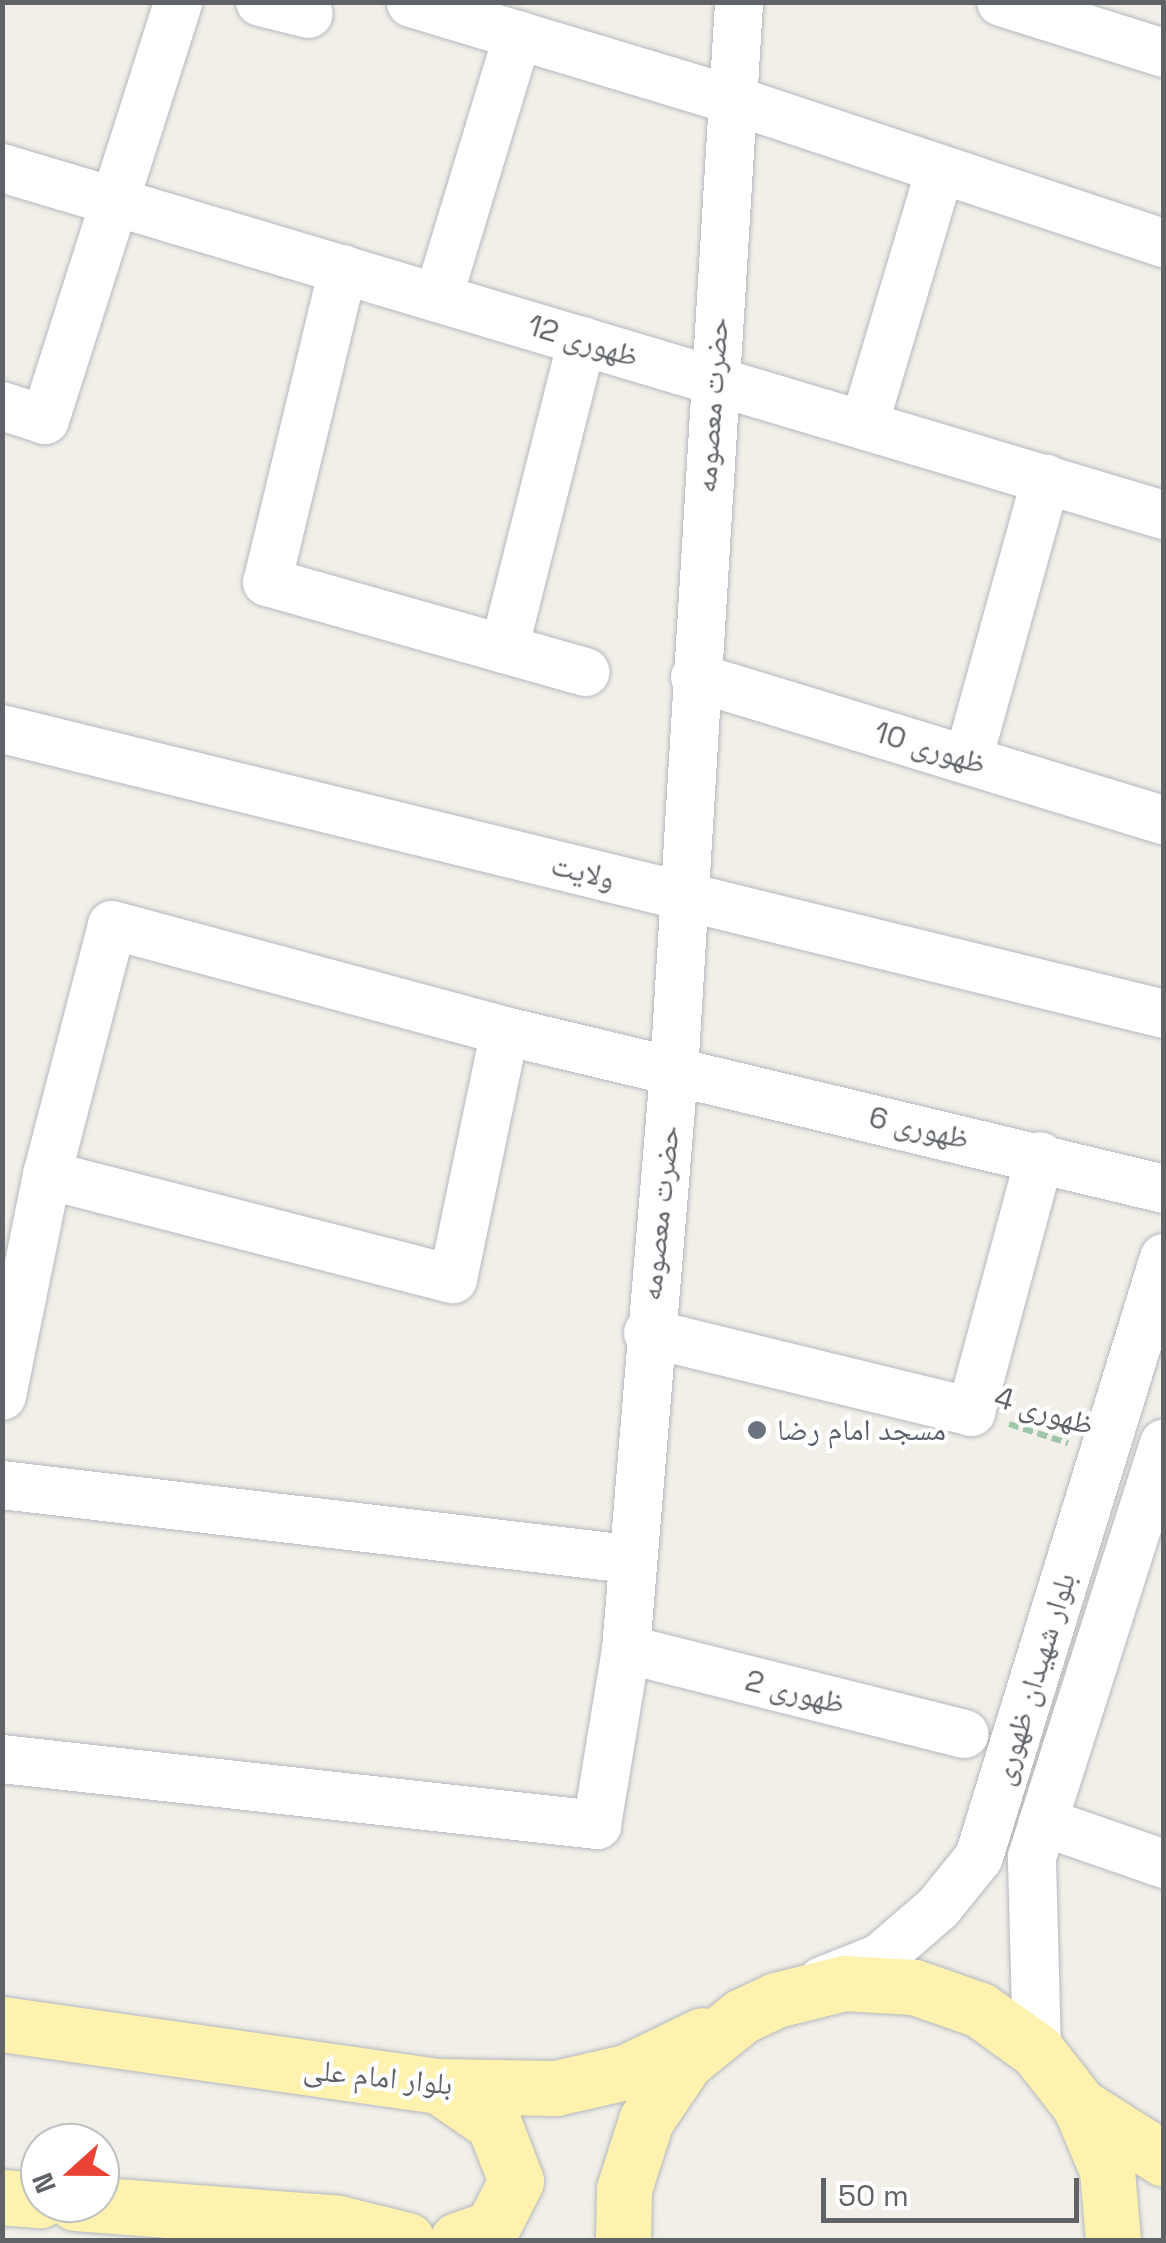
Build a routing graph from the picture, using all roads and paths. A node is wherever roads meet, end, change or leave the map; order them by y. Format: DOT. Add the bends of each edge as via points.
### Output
graph roads {
  1 [pos="178,2"];
  2 [pos="260,2"];
  3 [pos="411,2"];
  4 [pos="739,2"];
  5 [pos="1001,2"];
  6 [pos="309,14"];
  7 [pos="518,35"];
  8 [pos="1164,52"];
  9 [pos="733,100"];
  10 [pos="2,168"];
  11 [pos="940,170"];
  12 [pos="117,202"];
  13 [pos="1164,243"];
  14 [pos="343,269"];
  15 [pos="438,298"];
  16 [pos="582,340"];
  17 [pos="714,380"];
  18 [pos="2,406"];
  19 [pos="864,425"];
  20 [pos="1046,479"];
  21 [pos="1164,515"];
  22 [pos="504,649"];
  23 [pos="586,672"];
  24 [pos="696,677"];
  25 [pos="2,729"];
  26 [pos="968,760"];
  27 [pos="1164,820"];
  28 [pos="682,896"];
  29 [pos="1164,1014"];
  30 [pos="504,1031"];
  31 [pos="674,1072"];
  32 [pos="1040,1156"];
  33 [pos="47,1175"];
  34 [pos="1164,1189"];
  35 [pos="1164,1258"];
  36 [pos="648,1333"];
  37 [pos="2,1396"];
  38 [pos="971,1412"];
  39 [pos="1164,1444"];
  40 [pos="1103,1453"];
  41 [pos="2,1485"];
  42 [pos="628,1560"];
  43 [pos="626,1649"];
  44 [pos="964,1734"];
  45 [pos="2,1759"];
  46 [pos="1038,1839"];
  47 [pos="983,1842"];
  48 [pos="1164,1864"];
  49 [pos="759,2008"];
  50 [pos="2,2024"];
  51 [pos="1037,2051"];
  52 [pos="439,2086"];
  53 [pos="1080,2106"];
  54 [pos="1164,2159"];
  55 [pos="120,2206"];
  56 [pos="407,2240"];
  57 [pos="458,2240"];
  58 [pos="623,2240"];
  59 [pos="1114,2240"];
  1 -- 12 [label="street"];
  2 -- 6 [label="street"];
  3 -- 7 [label="street"];
  4 -- 9 [label="street, حضرت معصومه"];
  5 -- 8 [label="street"];
  7 -- 9 [label="street"];
  7 -- 15 [label="street"];
  9 -- 11 [label="street"];
  9 -- 17 [label="street, حضرت معصومه"];
  10 -- 12 [label="street, ظهوری 12"];
  11 -- 13 [label="street"];
  11 -- 19 [label="street"];
  12 -- 14 [label="street, ظهوری 12"];
  12 -- 18 [label="street" via="45,420"];
  14 -- 15 [label="street, ظهوری 12"];
  14 -- 22 [label="street" via="267,582"];
  15 -- 16 [label="street, ظهوری 12"];
  16 -- 17 [label="street, ظهوری 12"];
  16 -- 22 [label="street"];
  17 -- 19 [label="street, ظهوری 12"];
  17 -- 24 [label="street, حضرت معصومه"];
  19 -- 20 [label="street, ظهوری 12"];
  20 -- 21 [label="street, ظهوری 12"];
  20 -- 26 [label="street"];
  22 -- 23 [label="street"];
  24 -- 26 [label="street, ظهوری 10"];
  24 -- 28 [label="street, حضرت معصومه"];
  25 -- 28 [label="street, ولایت"];
  26 -- 27 [label="street, ظهوری 10"];
  28 -- 29 [label="street, ولایت"];
  28 -- 31 [label="street, حضرت معصومه"];
  30 -- 31 [label="street, ظهوری 6"];
  30 -- 33 [label="street, ظهوری 6" via="112,925"];
  30 -- 33 [label="street" via="453,1278"];
  31 -- 32 [label="street, ظهوری 6"];
  31 -- 36 [label="street, حضرت معصومه"];
  32 -- 34 [label="street, ظهوری 6"];
  32 -- 38 [label="street"];
  33 -- 37 [label="street"];
  35 -- 40 [label="street, بلوار شهیدان ظهوری"];
  36 -- 38 [label="street"];
  36 -- 42 [label="street, حضرت معصومه"];
  38 -- 40 [label="path, ظهوری 4"];
  39 -- 46 [label="street, بلوار شهیدان ظهوری"];
  40 -- 47 [label="street, بلوار شهیدان ظهوری"];
  41 -- 42 [label="street"];
  42 -- 43 [label="street, حضرت معصومه"];
  43 -- 44 [label="street, ظهوری 2"];
  43 -- 45 [label="street, حضرت معصومه" via="596,1824"];
  46 -- 47 [label="street" via="1022,1866 996,1865"];
  46 -- 48 [label="street"];
  46 -- 51 [label="street, بلوار شهیدان ظهوری"];
  47 -- 49 [label="street, بلوار شهیدان ظهوری" via="979,1857 938,1908 880,1958"];
  49 -- 51 [label="main road" via="844,1984 914,1987 980,2010"];
  49 -- 52 [label="main road, بلوار امام علی" via="626,2072 556,2088"];
  49 -- 58 [label="main road" via="686,2061 646,2120 624,2188"];
  50 -- 52 [label="main road, بلوار امام علی"];
  51 -- 53 [label="main road"];
  52 -- 57 [label="main road" via="494,2124 516,2181 492,2228"];
  53 -- 54 [label="main road"];
  53 -- 59 [label="main road" via="1107,2170"];
  55 -- 56 [label="main road" via="338,2223"];
}
